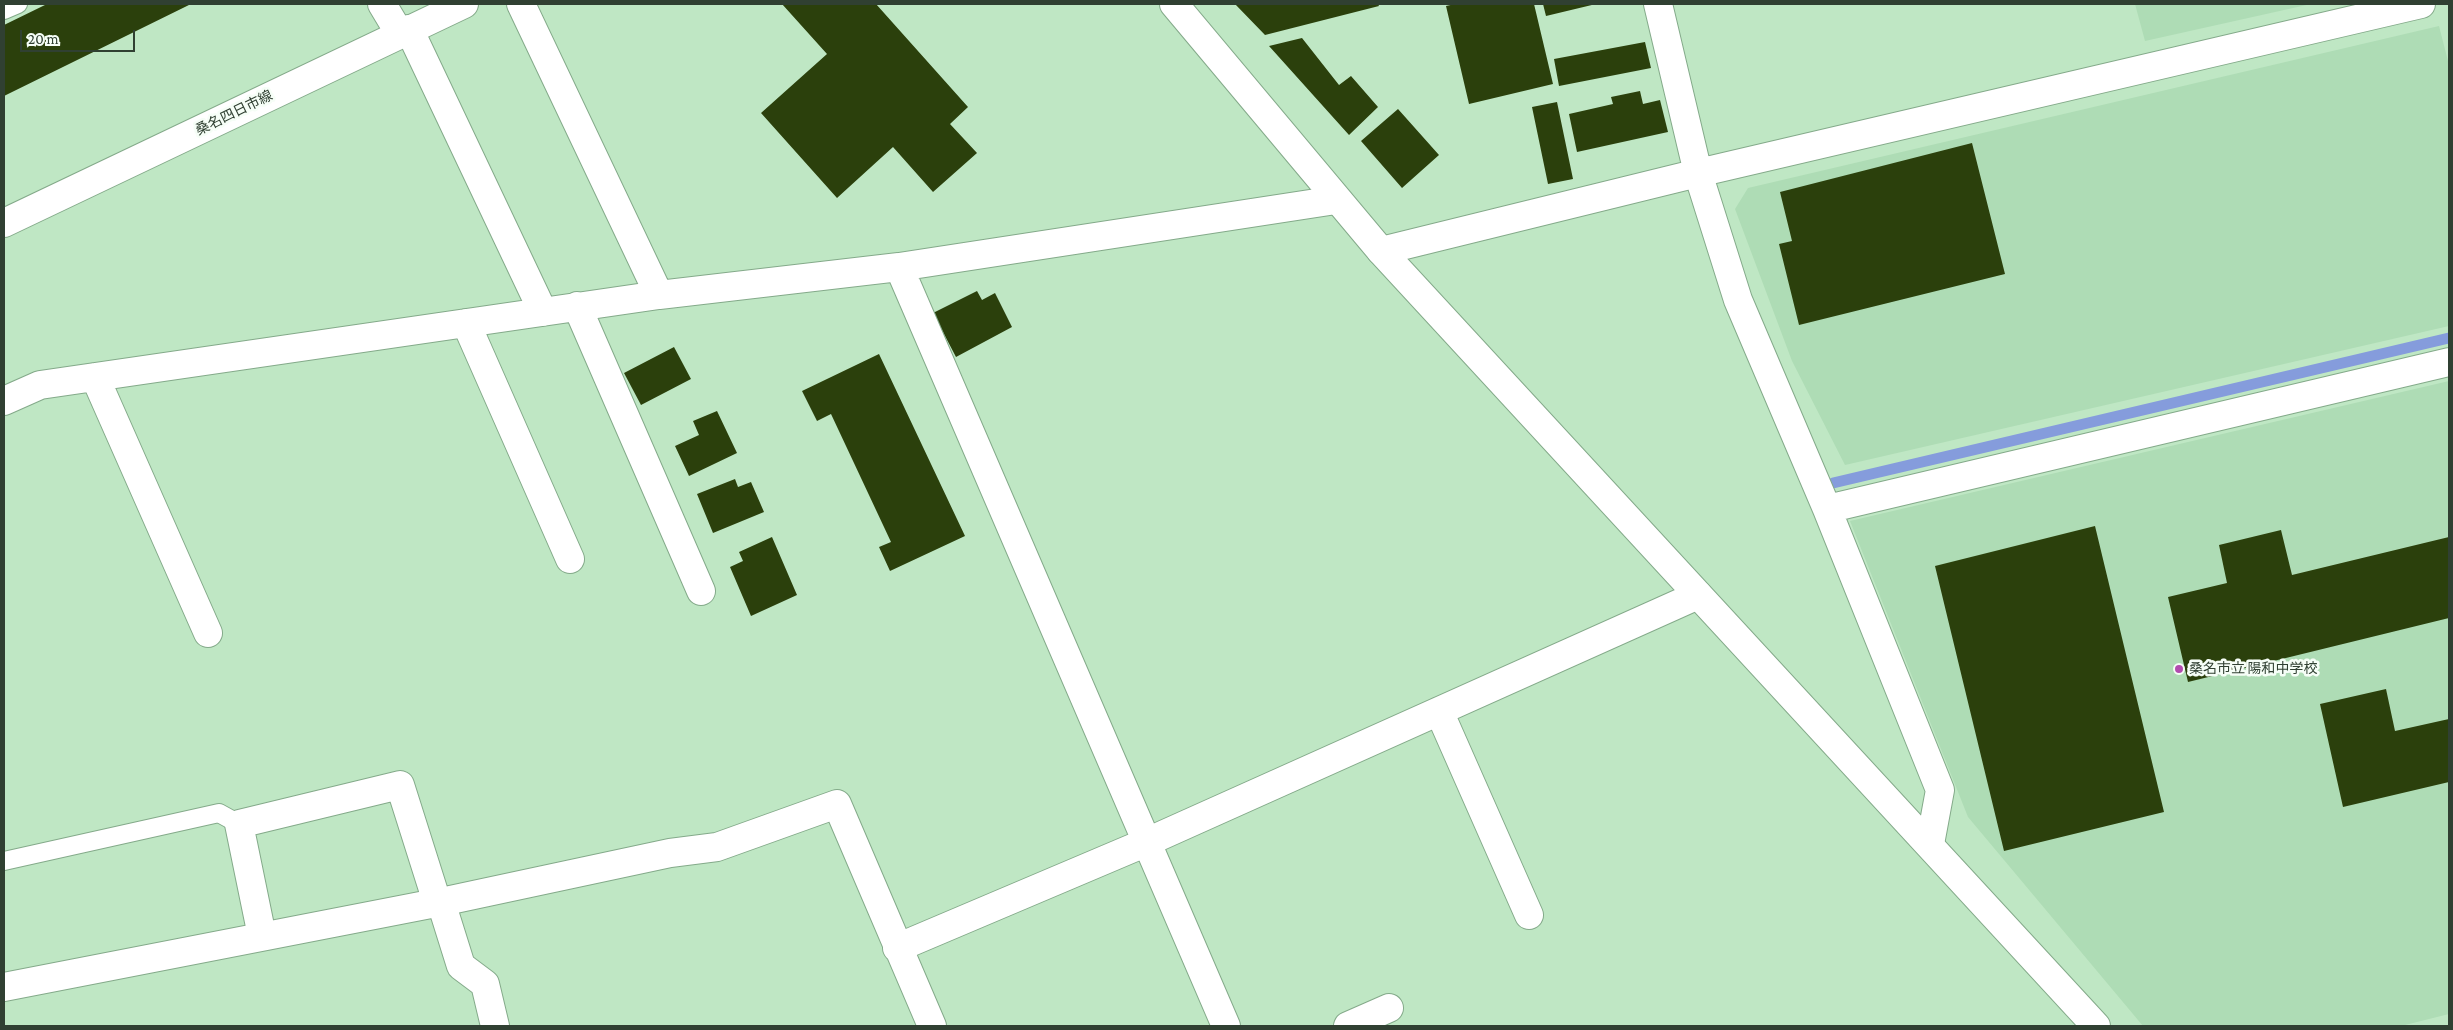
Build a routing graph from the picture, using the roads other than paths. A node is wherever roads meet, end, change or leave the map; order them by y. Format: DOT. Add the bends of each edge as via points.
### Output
graph roads {
  1 [pos="18,4"];
  2 [pos="382,4"];
  3 [pos="464,4"];
  4 [pos="521,4"];
  5 [pos="1174,4"];
  6 [pos="1658,4"];
  7 [pos="2421,4"];
  8 [pos="4,10"];
  9 [pos="404,32"];
  10 [pos="1698,173"];
  11 [pos="1336,200"];
  12 [pos="4,223"];
  13 [pos="1381,251"];
  14 [pos="898,267"];
  15 [pos="659,295"];
  16 [pos="577,306"];
  17 [pos="543,312"];
  18 [pos="466,323"];
  19 [pos="2449,362"];
  20 [pos="95,377"];
  21 [pos="4,401"];
  22 [pos="1827,509"];
  23 [pos="570,559"];
  24 [pos="701,591"];
  25 [pos="1698,594"];
  26 [pos="208,633"];
  27 [pos="1439,711"];
  28 [pos="239,824"];
  29 [pos="1146,842"];
  30 [pos="1930,844"];
  31 [pos="4,861"];
  32 [pos="439,902"];
  33 [pos="1529,915"];
  34 [pos="262,936"];
  35 [pos="897,948"];
  36 [pos="4,987"];
  37 [pos="1389,1008"];
  38 [pos="495,1026"];
  39 [pos="932,1026"];
  40 [pos="1226,1026"];
  41 [pos="1348,1026"];
  42 [pos="2096,1026"];
  1 -- 8 [label="lane"];
  2 -- 9 [label="street"];
  3 -- 9 [label="street, 桑名四日市線"];
  4 -- 15 [label="street"];
  5 -- 11 [label="street"];
  6 -- 10 [label="street"];
  7 -- 10 [label="street"];
  9 -- 12 [label="street, 桑名四日市線"];
  9 -- 17 [label="street"];
  10 -- 13 [label="street"];
  10 -- 22 [label="street" via="1738,300"];
  11 -- 13 [label="street"];
  11 -- 14 [label="street"];
  13 -- 25 [label="street"];
  14 -- 15 [label="street"];
  14 -- 29 [label="street"];
  15 -- 16 [label="street"];
  16 -- 17 [label="street"];
  16 -- 24 [label="street"];
  17 -- 18 [label="street"];
  18 -- 20 [label="street"];
  18 -- 23 [label="street"];
  19 -- 22 [label="street"];
  20 -- 21 [label="street" via="40,385"];
  20 -- 26 [label="street"];
  22 -- 30 [label="street" via="1940,790"];
  25 -- 27 [label="street"];
  25 -- 30 [label="street"];
  27 -- 29 [label="street"];
  27 -- 33 [label="street"];
  28 -- 31 [label="lane" via="219,813"];
  28 -- 32 [label="street" via="400,785"];
  28 -- 34 [label="street"];
  29 -- 35 [label="street"];
  29 -- 40 [label="street"];
  30 -- 42 [label="street"];
  32 -- 34 [label="street"];
  32 -- 35 [label="street" via="670,853 717,847 837,804"];
  32 -- 38 [label="street" via="461,966 485,984"];
  34 -- 36 [label="street"];
  35 -- 39 [label="street"];
  37 -- 41 [label="street"];
}
